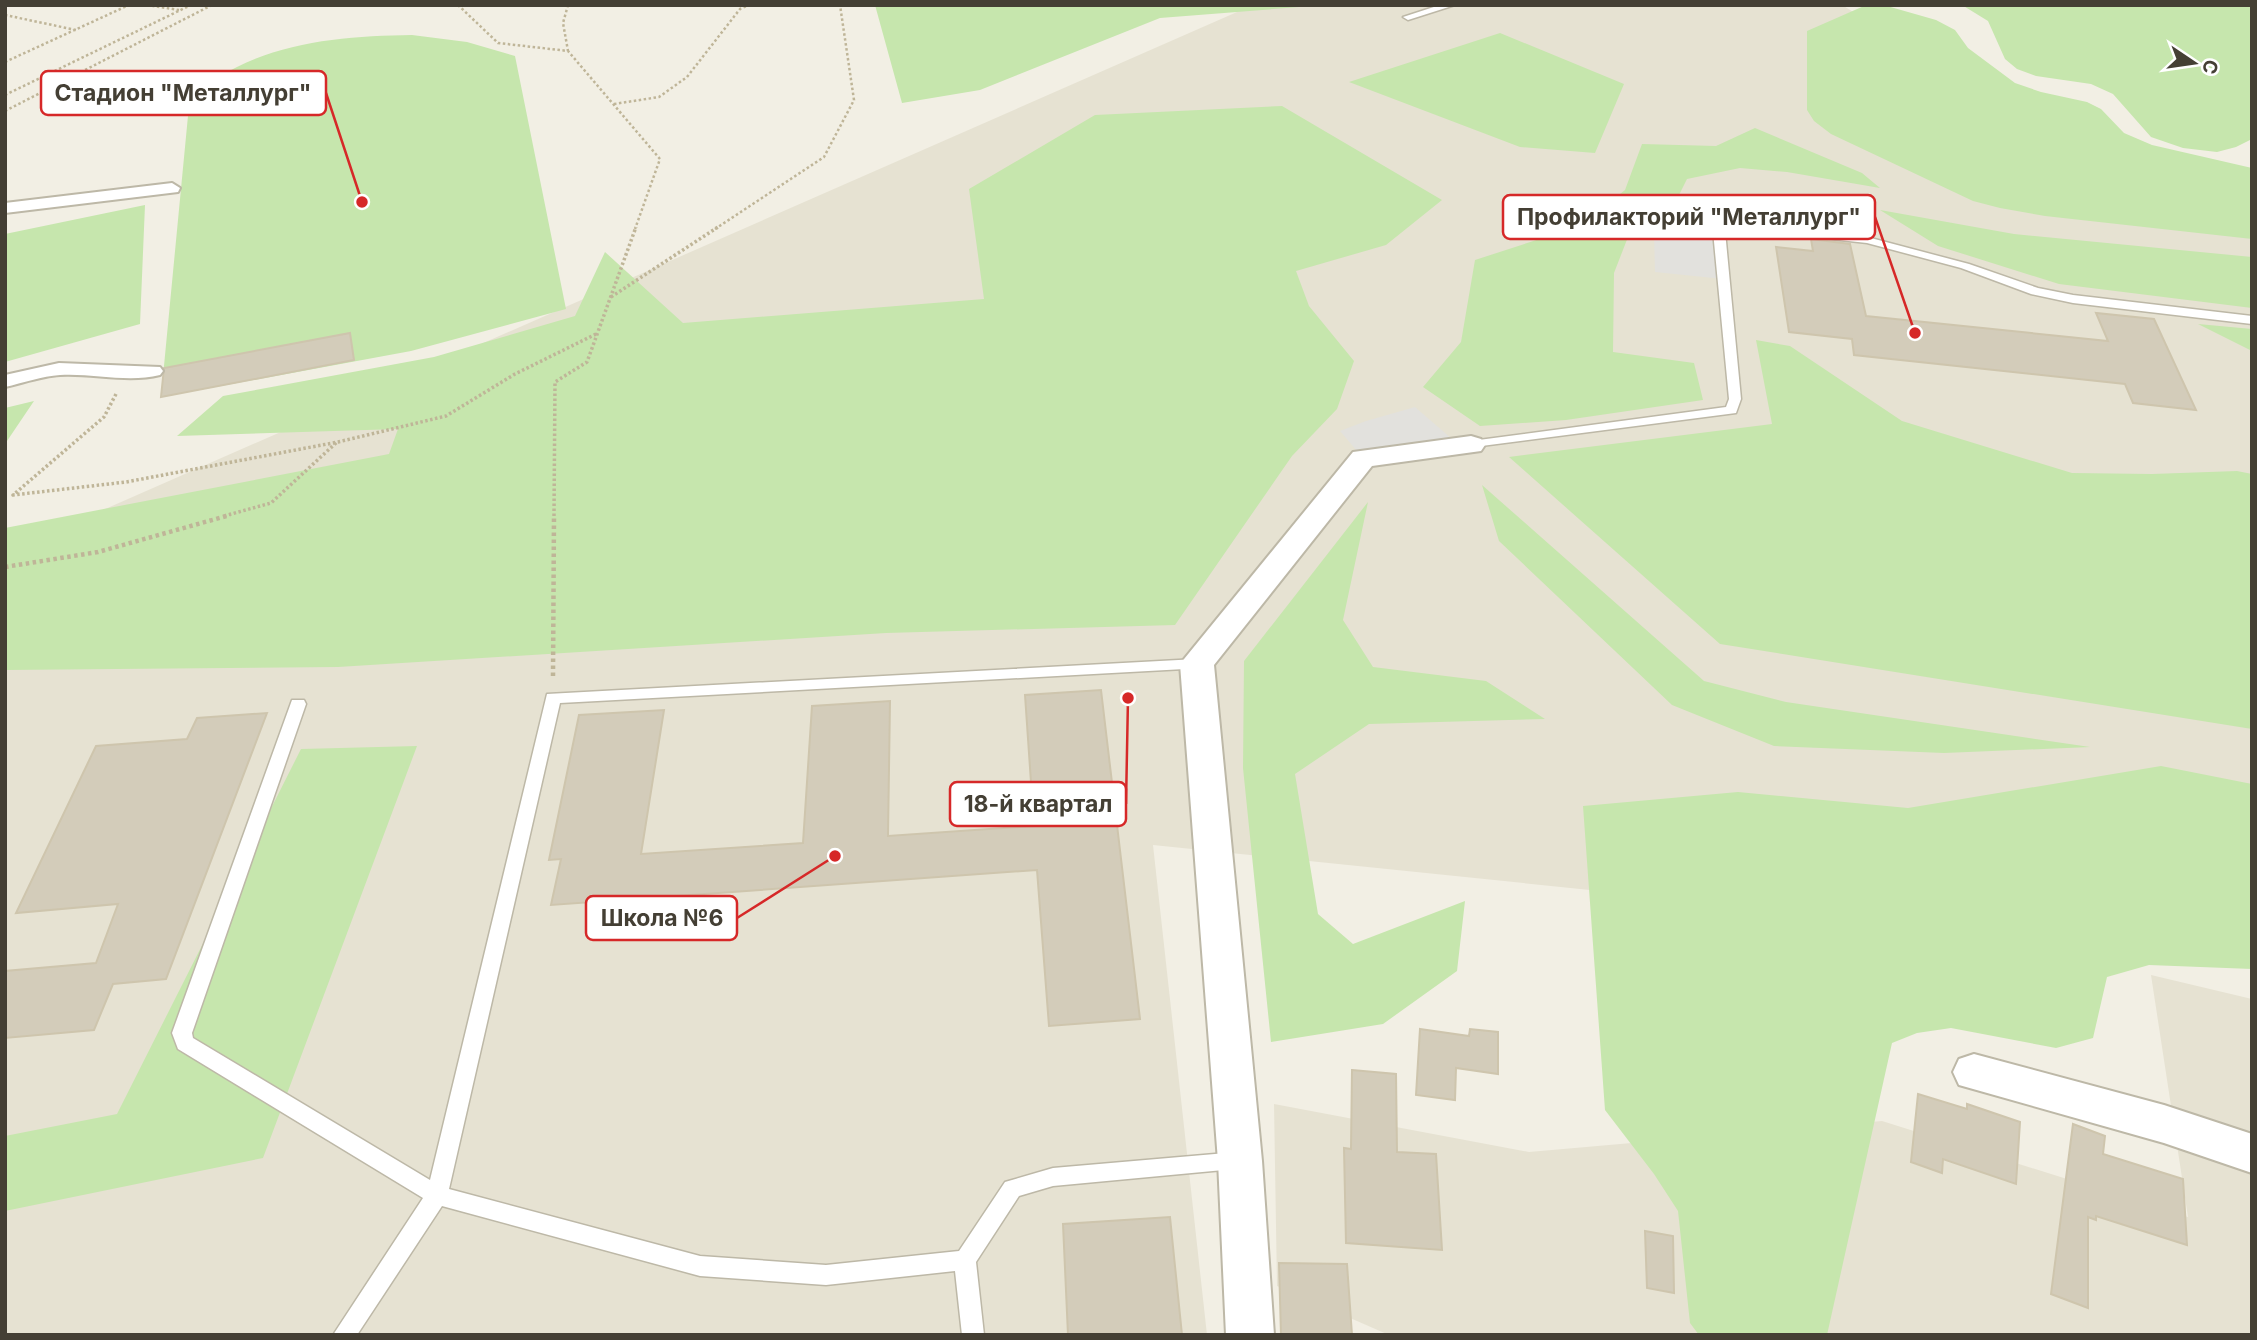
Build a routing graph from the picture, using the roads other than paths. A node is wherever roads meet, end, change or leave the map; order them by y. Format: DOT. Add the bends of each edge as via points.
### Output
graph roads {
  1 [pos="1451,5"];
  2 [pos="1408,17"];
  3 [pos="172,188"];
  4 [pos="5,208"];
  5 [pos="2252,320"];
  6 [pos="153,371"];
  7 [pos="5,382"];
  8 [pos="1471,445"];
  9 [pos="1197,664"];
  10 [pos="298,704"];
  11 [pos="1974,1072"];
  12 [pos="2252,1154"];
  13 [pos="1240,1161"];
  14 [pos="437,1195"];
  15 [pos="965,1260"];
  16 [pos="344,1335"];
  17 [pos="973,1335"];
  18 [pos="1250,1335"];
  1 -- 2 [label="lane"];
  3 -- 4 [label="street"];
  5 -- 8 [label="lane" via="2073,299 1867,240 1731,225 1719,231 1735,399 1731,410"];
  6 -- 7 [label="street" via="59,369"];
  8 -- 9 [label="street" via="1363,458"];
  9 -- 13 [label="street"];
  9 -- 14 [label="lane" via="553,698"];
  10 -- 14 [label="lane" via="182,1033 185,1043"];
  11 -- 12 [label="street" via="2175,1127"];
  13 -- 15 [label="lane" via="1053,1177 1012,1189"];
  13 -- 18 [label="street"];
  14 -- 15 [label="lane" via="700,1266 826,1275"];
  14 -- 16 [label="lane"];
  15 -- 17 [label="lane"];
}
